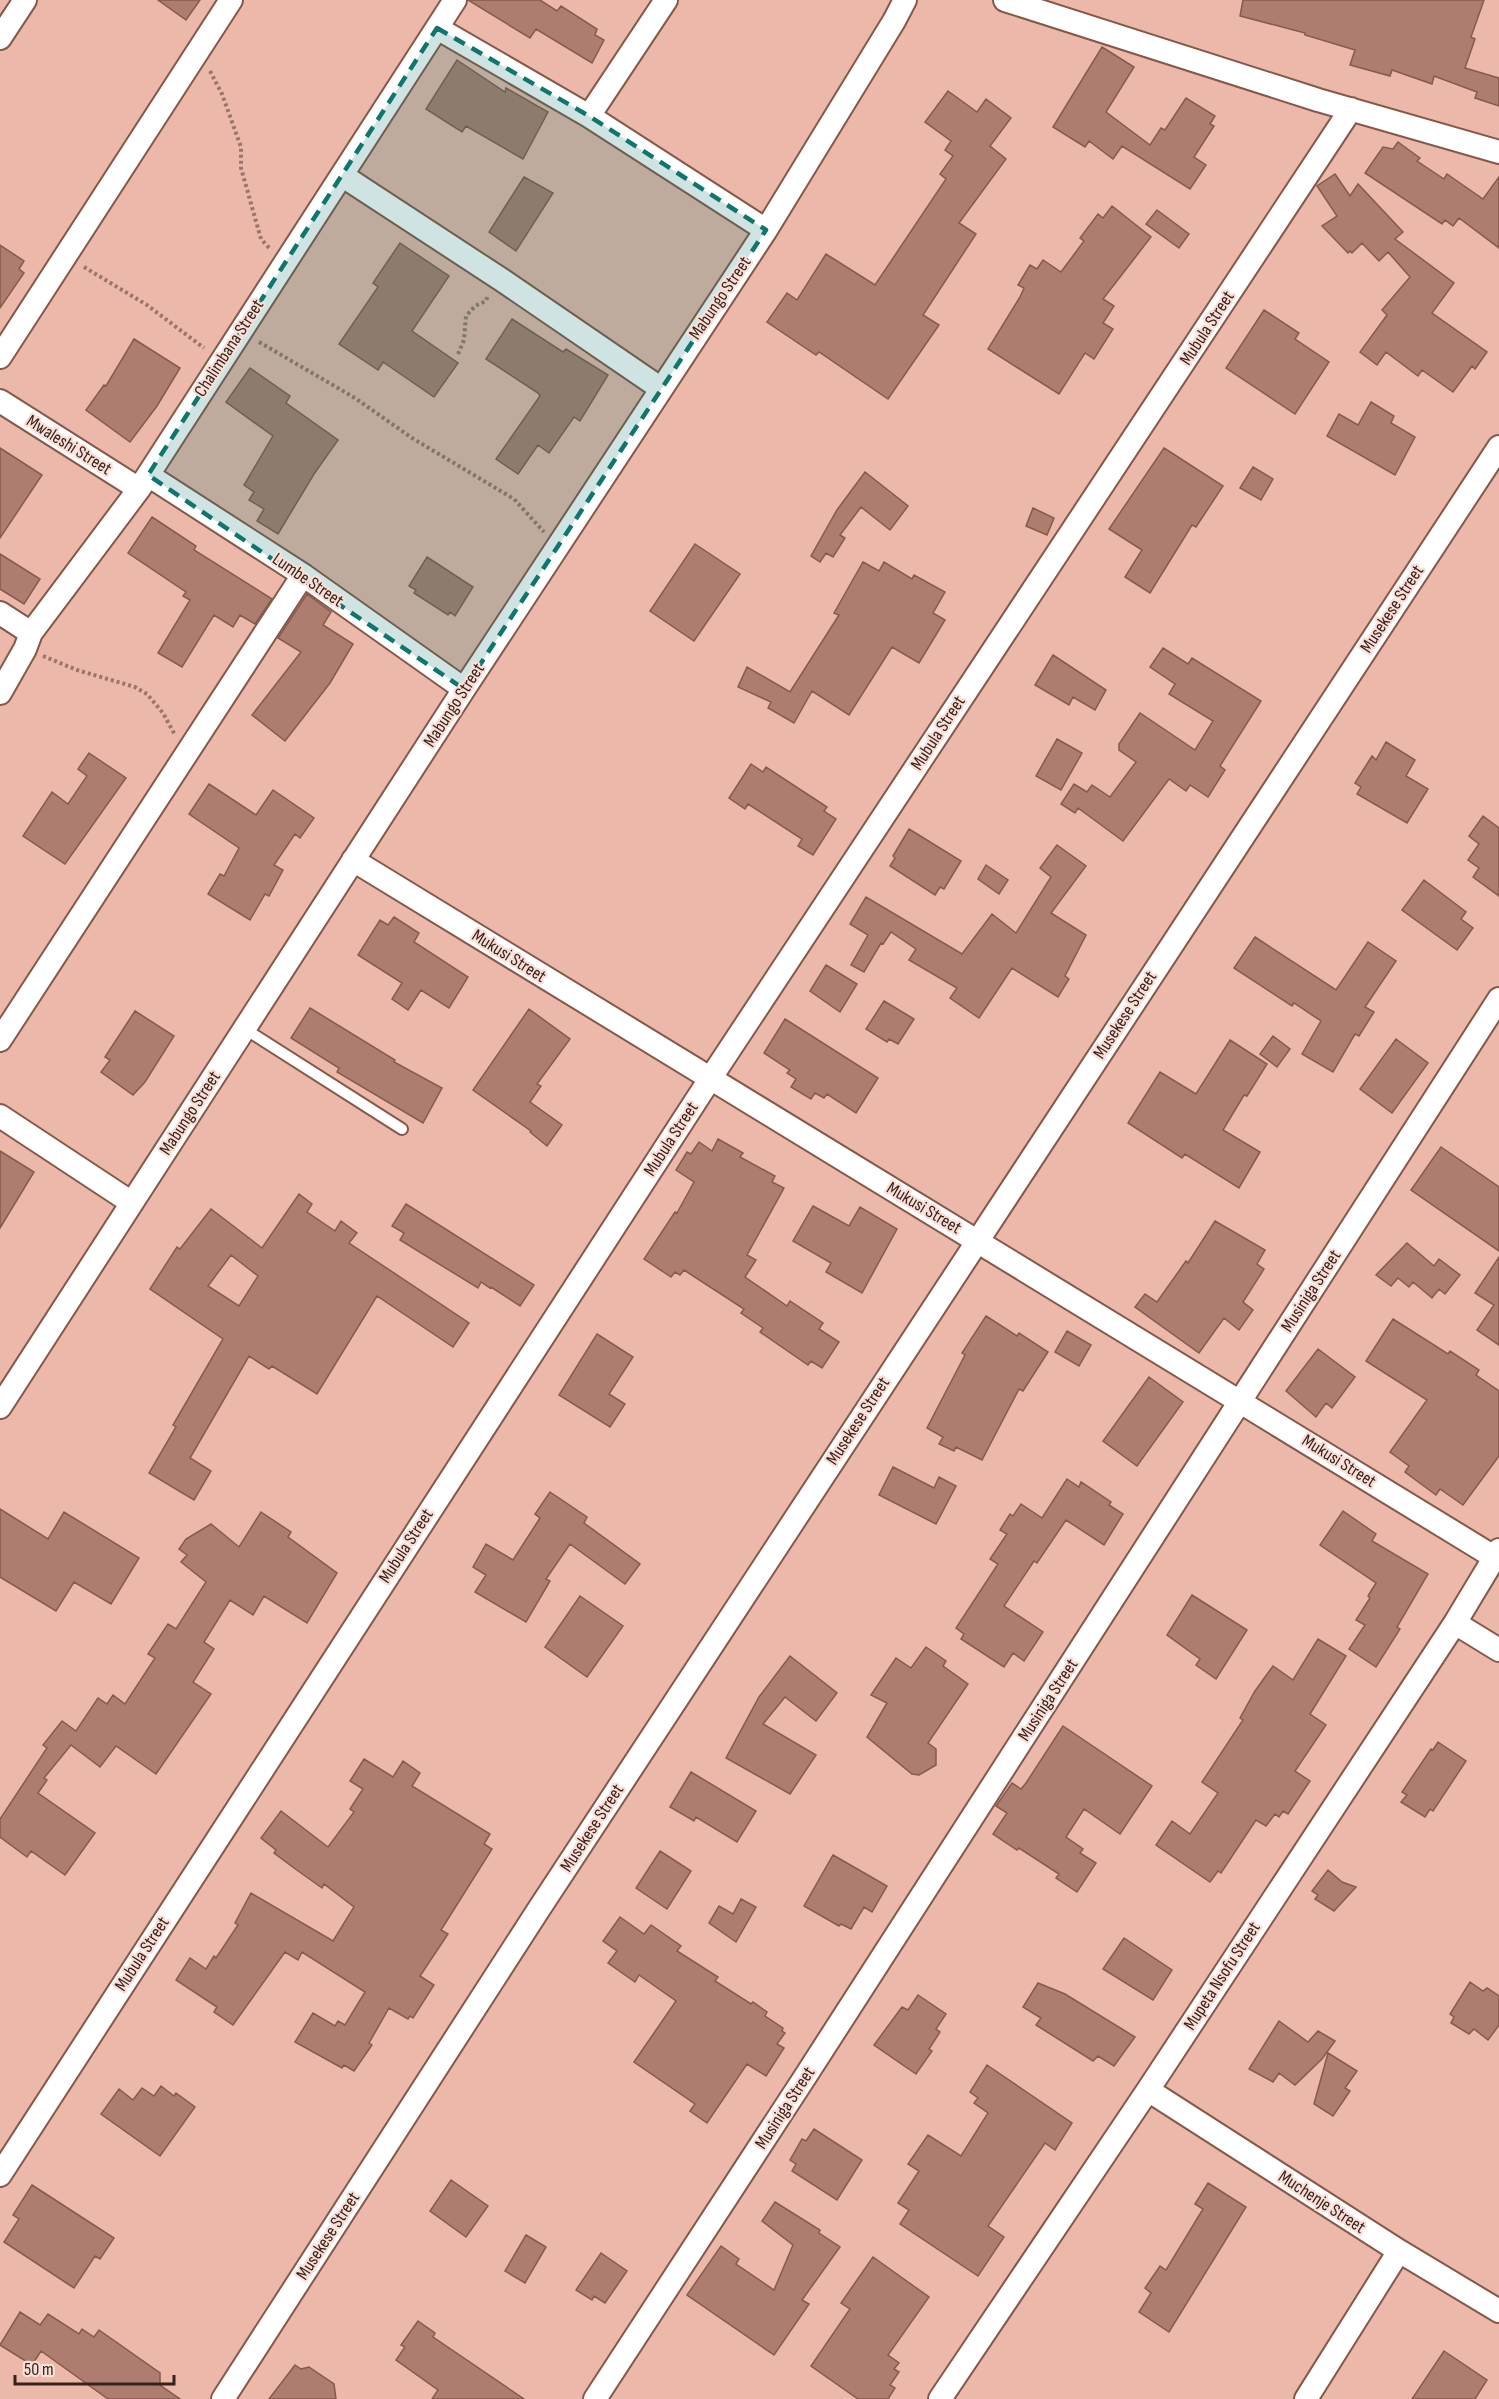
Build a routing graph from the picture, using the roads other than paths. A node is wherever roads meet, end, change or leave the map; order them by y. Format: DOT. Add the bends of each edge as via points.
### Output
graph roads {
  1 [pos="25,0"];
  2 [pos="231,0"];
  3 [pos="455,0"];
  4 [pos="666,0"];
  5 [pos="905,0"];
  6 [pos="1005,0"];
  7 [pos="437,28"];
  8 [pos="1,33"];
  9 [pos="1351,109"];
  10 [pos="589,116"];
  11 [pos="1499,152"];
  12 [pos="343,176"];
  13 [pos="766,230"];
  14 [pos="0,357"];
  15 [pos="660,388"];
  16 [pos="0,401"];
  17 [pos="1499,447"];
  18 [pos="144,482"];
  19 [pos="303,575"];
  20 [pos="0,613"];
  21 [pos="28,641"];
  22 [pos="464,689"];
  23 [pos="0,693"];
  24 [pos="353,860"];
  25 [pos="1499,999"];
  26 [pos="245,1029"];
  27 [pos="0,1040"];
  28 [pos="710,1079"];
  29 [pos="0,1116"];
  30 [pos="402,1129"];
  31 [pos="132,1203"];
  32 [pos="976,1240"];
  33 [pos="1240,1401"];
  34 [pos="0,1407"];
  35 [pos="1497,1554"];
  36 [pos="1455,1623"];
  37 [pos="1499,1650"];
  38 [pos="1148,2090"];
  39 [pos="0,2175"];
  40 [pos="1399,2251"];
  41 [pos="1499,2311"];
  42 [pos="223,2399"];
  43 [pos="595,2399"];
  44 [pos="940,2399"];
  45 [pos="1306,2399"];
  1 -- 8 [label="street"];
  2 -- 14 [label="street"];
  3 -- 7 [label="street, Chalimbana Street"];
  4 -- 10 [label="street"];
  5 -- 13 [label="street, Mabungo Street"];
  6 -- 9 [label="street"];
  7 -- 10 [label="street"];
  7 -- 12 [label="street, Chalimbana Street"];
  9 -- 11 [label="street"];
  9 -- 28 [label="street, Mubula Street"];
  10 -- 13 [label="street"];
  12 -- 15 [label="street"];
  12 -- 18 [label="street, Chalimbana Street"];
  13 -- 15 [label="street, Mabungo Street"];
  15 -- 22 [label="street, Mabungo Street"];
  16 -- 18 [label="street, Mwaleshi Street"];
  17 -- 32 [label="street, Musekese Street"];
  18 -- 19 [label="street, Lumbe Street"];
  18 -- 21 [label="street, Chalimbana Street"];
  19 -- 22 [label="street, Lumbe Street"];
  19 -- 27 [label="street"];
  20 -- 21 [label="street"];
  21 -- 23 [label="street, Chalimbana Street"];
  22 -- 24 [label="street, Mabungo Street"];
  24 -- 26 [label="street, Mabungo Street"];
  24 -- 28 [label="street, Mukusi Street"];
  25 -- 33 [label="street, Musiniga Street"];
  26 -- 30 [label="lane"];
  26 -- 31 [label="street, Mabungo Street"];
  28 -- 32 [label="street, Mukusi Street"];
  28 -- 39 [label="street, Mubula Street"];
  29 -- 31 [label="street"];
  31 -- 34 [label="street, Mabungo Street"];
  32 -- 33 [label="street, Mukusi Street"];
  32 -- 42 [label="street, Musekese Street"];
  33 -- 35 [label="street, Mukusi Street"];
  33 -- 43 [label="street, Musiniga Street"];
  35 -- 36 [label="street, Mupeta Nsofu Street"];
  36 -- 37 [label="street"];
  36 -- 38 [label="street, Mupeta Nsofu Street"];
  38 -- 40 [label="street, Muchenje Street"];
  38 -- 44 [label="street, Mupeta Nsofu Street"];
  40 -- 41 [label="street, Muchenje Street"];
  40 -- 45 [label="street"];
}
